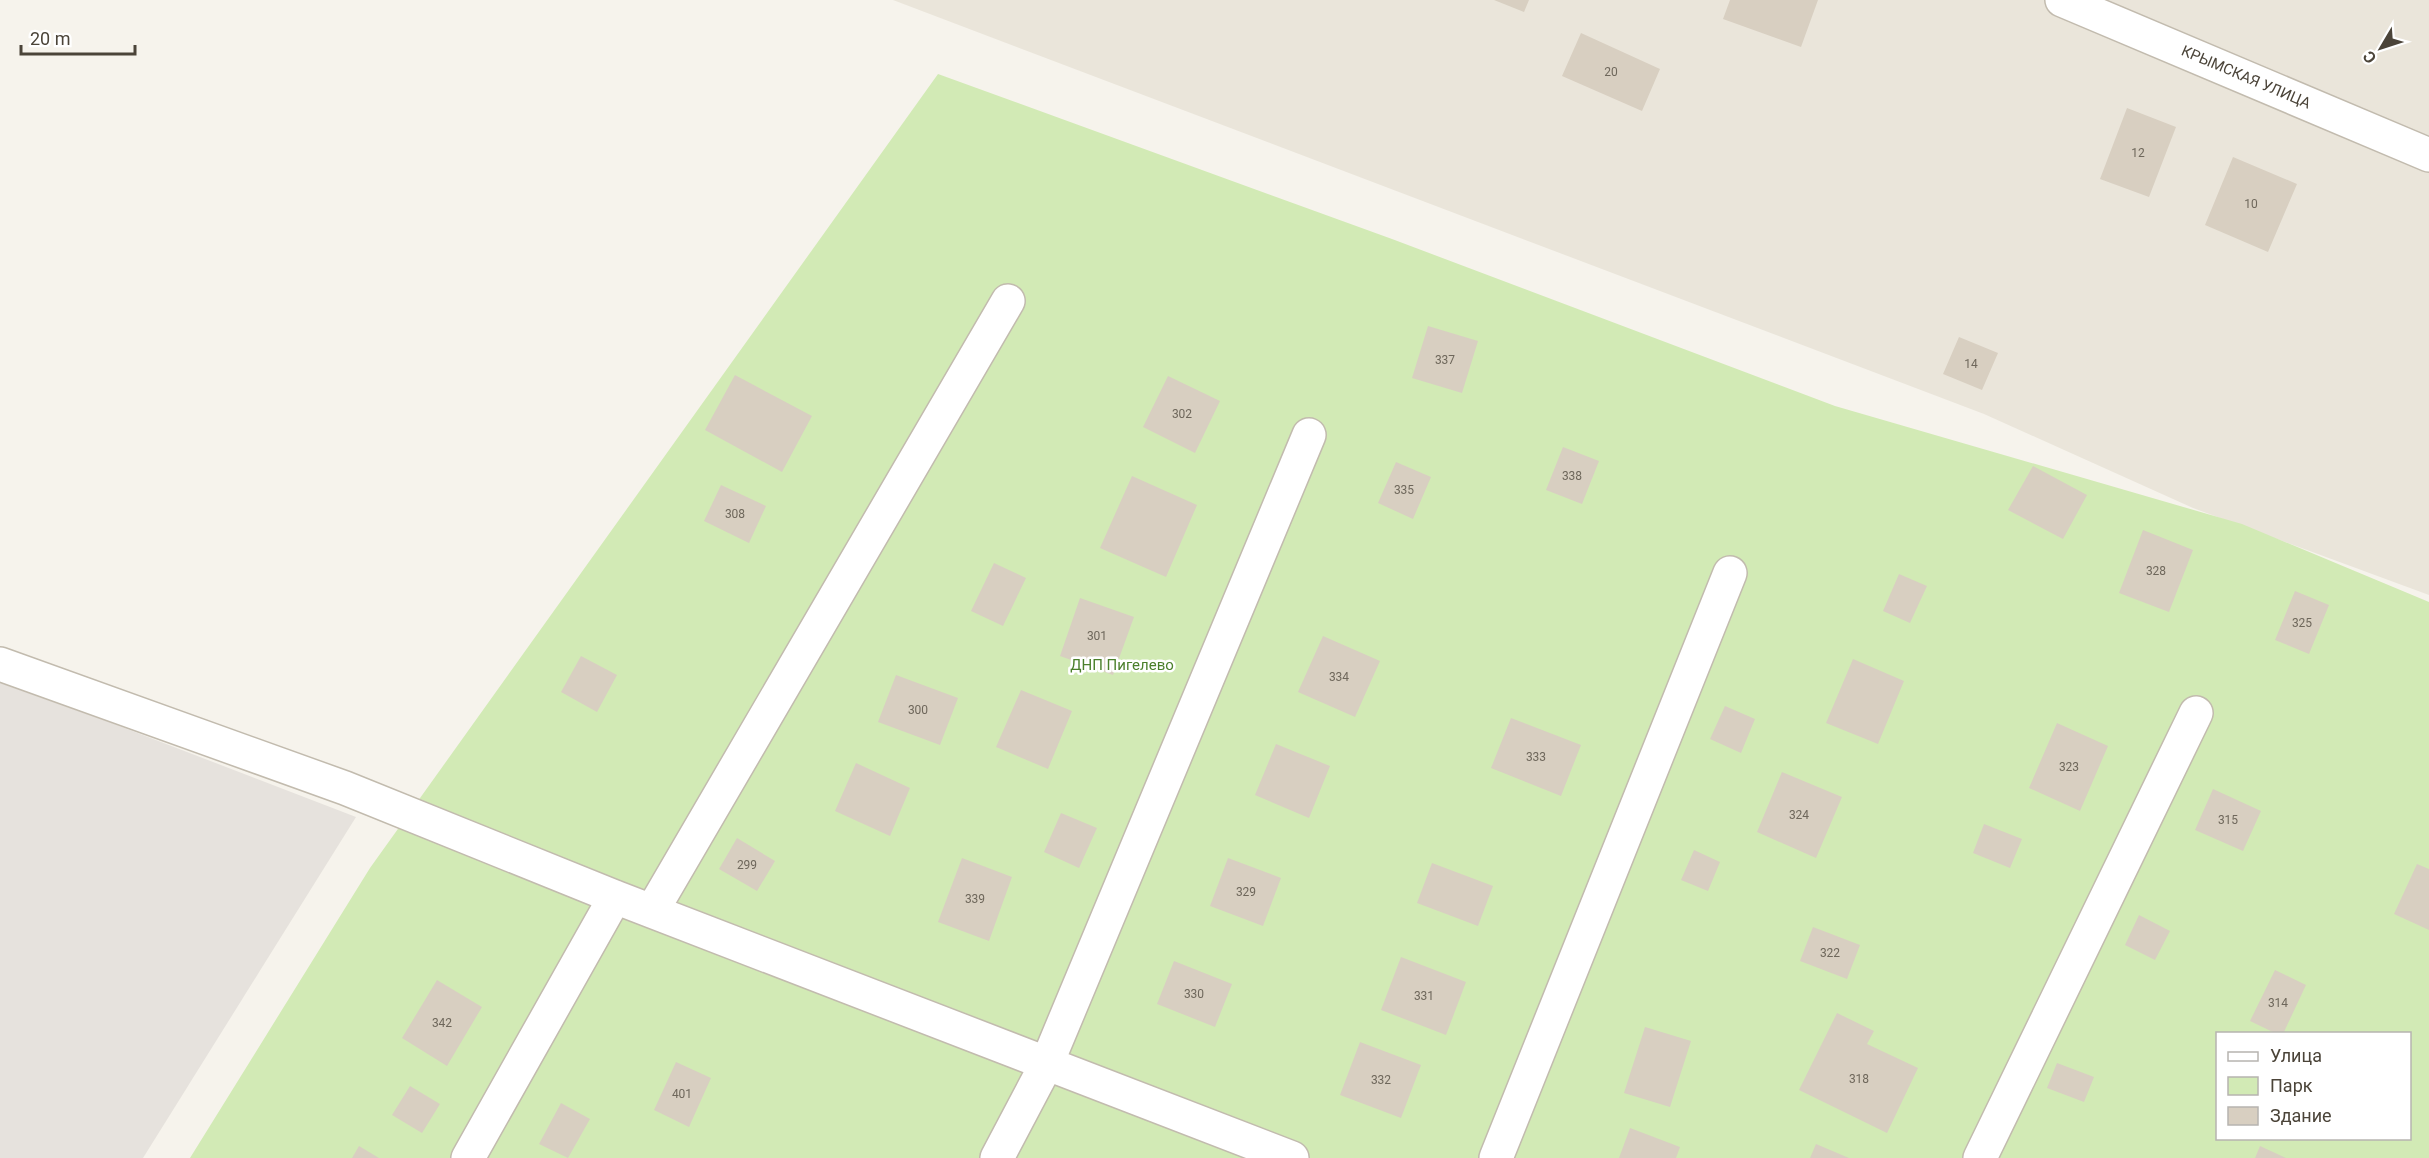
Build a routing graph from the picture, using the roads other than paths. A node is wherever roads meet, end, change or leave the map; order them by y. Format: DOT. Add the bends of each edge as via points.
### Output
graph roads {
  1 [pos="2062,0"];
  2 [pos="2429,154"];
  3 [pos="1008,301"];
  4 [pos="1309,435"];
  5 [pos="1730,573"];
  6 [pos="0,664"];
  7 [pos="2196,713"];
  8 [pos="615,897"];
  9 [pos="652,911"];
  10 [pos="1047,1063"];
  11 [pos="468,1158"];
  12 [pos="997,1158"];
  13 [pos="1292,1158"];
  14 [pos="1496,1158"];
  15 [pos="1980,1158"];
  1 -- 2 [label="street, КРЫМСКАЯ УЛИЦА"];
  3 -- 9 [label="street"];
  4 -- 10 [label="street"];
  5 -- 14 [label="street"];
  6 -- 8 [label="street" via="345,788"];
  7 -- 15 [label="street"];
  8 -- 9 [label="street"];
  8 -- 11 [label="street"];
  9 -- 10 [label="street"];
  10 -- 12 [label="street"];
  10 -- 13 [label="street"];
}
